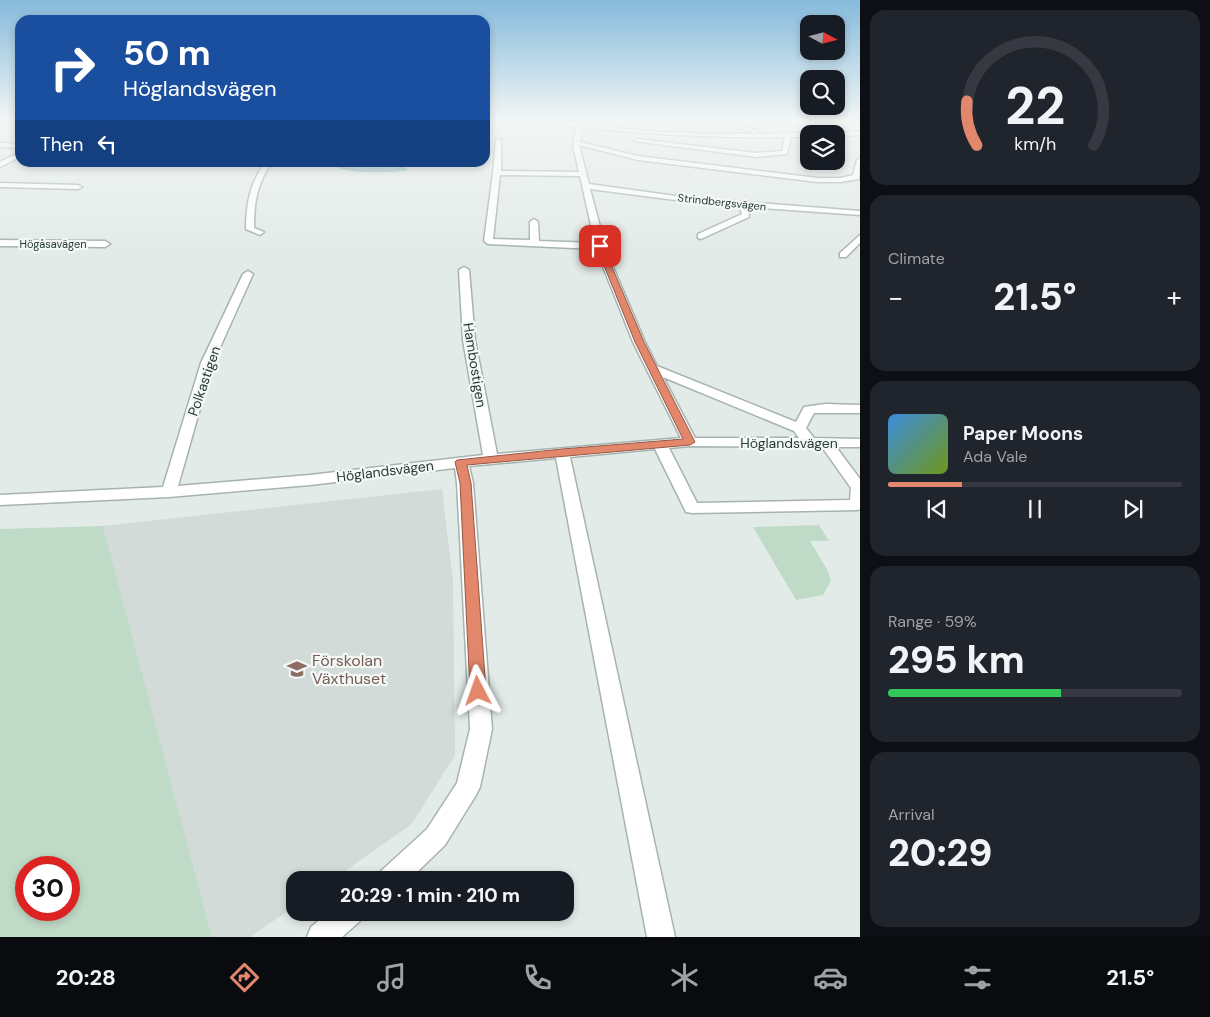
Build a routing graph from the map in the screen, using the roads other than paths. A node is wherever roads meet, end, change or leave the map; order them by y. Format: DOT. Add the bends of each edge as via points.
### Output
graph roads {
  1 [pos="497,163"];
  2 [pos="581,163"];
  3 [pos="687,163"];
  4 [pos="859,163"];
  5 [pos="265,167"];
  6 [pos="497,172"];
  7 [pos="583,174"];
  8 [pos="0,185"];
  9 [pos="585,186"];
  10 [pos="78,187"];
  11 [pos="743,204"];
  12 [pos="860,213"];
  13 [pos="534,222"];
  14 [pos="260,232"];
  15 [pos="701,236"];
  16 [pos="860,238"];
  17 [pos="0,243"];
  18 [pos="535,243"];
  19 [pos="105,244"];
  20 [pos="600,246"];
  21 [pos="843,255"];
  22 [pos="464,270"];
  23 [pos="248,274"];
  24 [pos="652,368"];
  25 [pos="860,408"];
  26 [pos="799,428"];
  27 [pos="690,442"];
  28 [pos="810,443"];
  29 [pos="826,443"];
  30 [pos="860,443"];
  31 [pos="661,446"];
  32 [pos="562,452"];
  33 [pos="491,459"];
  34 [pos="461,462"];
  35 [pos="169,492"];
  36 [pos="0,500"];
  37 [pos="859,505"];
  38 [pos="400,871"];
  39 [pos="340,921"];
  40 [pos="321,937"];
  41 [pos="661,937"];
  1 -- 6 [label="street"];
  2 -- 7 [label="street"];
  3 -- 4 [label="street" via="792,173 818,180 856,177"];
  5 -- 14 [label="street" via="250,198 250,228"];
  6 -- 7 [label="street"];
  6 -- 18 [label="street" via="488,241"];
  7 -- 9 [label="street"];
  8 -- 10 [label="street"];
  9 -- 11 [label="street, Strindbergsvägen"];
  9 -- 20 [label="street"];
  11 -- 12 [label="street, Strindbergsvägen"];
  11 -- 15 [label="street" via="746,215"];
  13 -- 18 [label="street"];
  16 -- 21 [label="street"];
  17 -- 19 [label="street, Högåsavägen"];
  18 -- 20 [label="street"];
  20 -- 24 [label="street"];
  22 -- 33 [label="street, Hambostigen" via="469,340"];
  23 -- 35 [label="street, Polkastigen" via="207,363"];
  24 -- 26 [label="street"];
  24 -- 27 [label="street"];
  25 -- 26 [label="street" via="809,410"];
  26 -- 28 [label="street"];
  27 -- 28 [label="street, Höglandsvägen"];
  27 -- 31 [label="street, Höglandsvägen"];
  28 -- 29 [label="street, Höglandsvägen"];
  29 -- 30 [label="street, Höglandsvägen"];
  29 -- 37 [label="street" via="858,488"];
  31 -- 32 [label="street, Höglandsvägen"];
  31 -- 37 [label="street" via="692,508"];
  32 -- 33 [label="street, Höglandsvägen"];
  32 -- 41 [label="street"];
  33 -- 34 [label="street, Höglandsvägen"];
  34 -- 35 [label="street, Höglandsvägen"];
  34 -- 38 [label="street" via="481,729 468,787 436,837"];
  35 -- 36 [label="street, Höglandsvägen"];
  39 -- 40 [label="street"];
}
